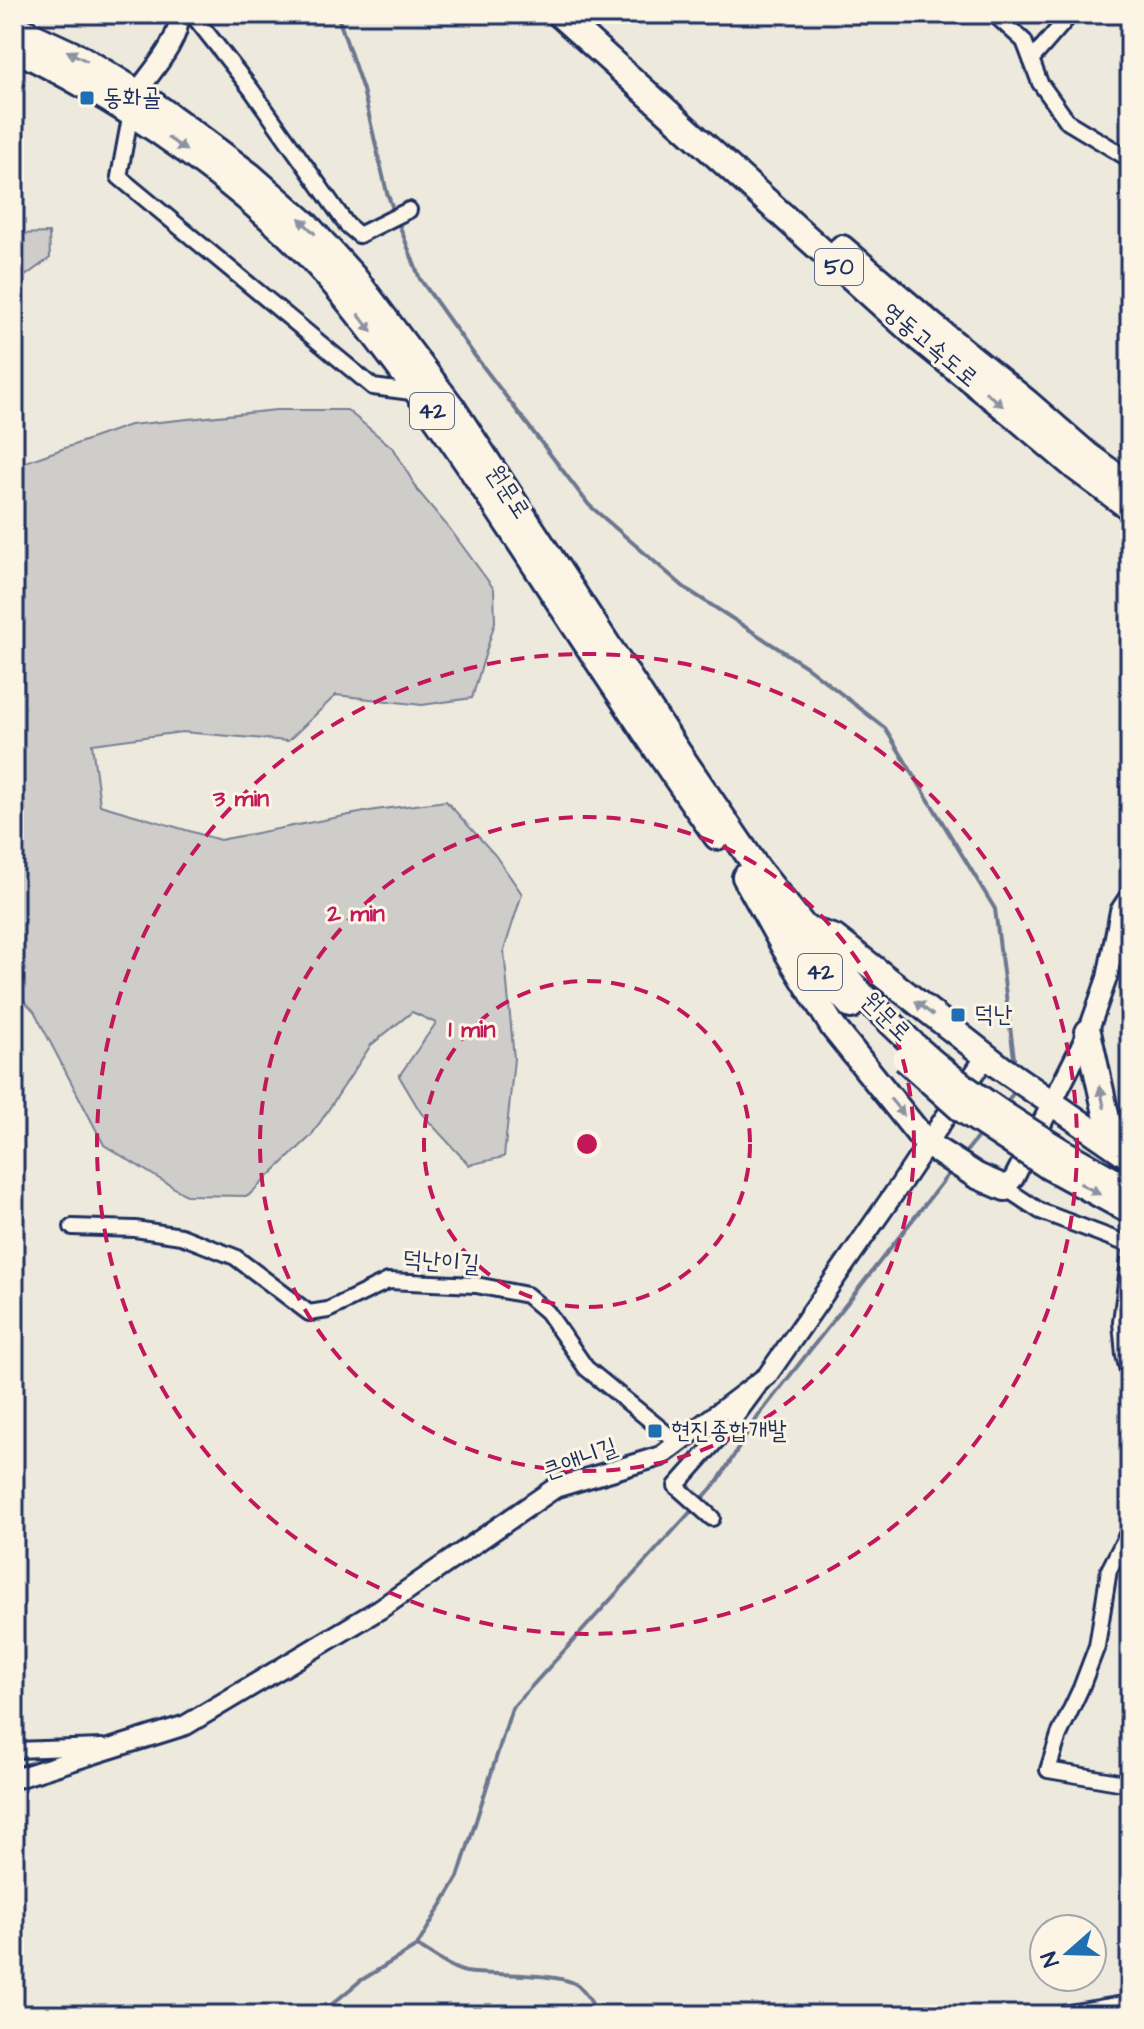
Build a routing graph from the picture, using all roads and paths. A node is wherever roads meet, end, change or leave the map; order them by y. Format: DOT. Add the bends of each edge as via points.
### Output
graph roads {
  1 [pos="179,14"];
  2 [pos="192,14"];
  3 [pos="559,14"];
  4 [pos="582,14"];
  5 [pos="994,14"];
  6 [pos="1071,14"];
  7 [pos="14,27"];
  8 [pos="14,48"];
  9 [pos="1031,60"];
  10 [pos="134,102"];
  11 [pos="1130,162"];
  12 [pos="406,212"];
  13 [pos="419,393"];
  14 [pos="1130,486"];
  15 [pos="1130,508"];
  16 [pos="745,877"];
  17 [pos="1130,896"];
  18 [pos="805,928"];
  19 [pos="1088,1032"];
  20 [pos="910,1053"];
  21 [pos="993,1062"];
  22 [pos="1052,1104"];
  23 [pos="933,1148"];
  24 [pos="1130,1156"];
  25 [pos="1056,1159"];
  26 [pos="1005,1188"];
  27 [pos="1130,1190"];
  28 [pos="1130,1211"];
  29 [pos="72,1227"];
  30 [pos="1130,1245"];
  31 [pos="1130,1252"];
  32 [pos="767,1376"];
  33 [pos="1130,1378"];
  34 [pos="678,1443"];
  35 [pos="710,1516"];
  36 [pos="1130,1529"];
  37 [pos="121,1746"];
  38 [pos="14,1750"];
  39 [pos="14,1779"];
  40 [pos="1130,1784"];
  41 [pos="1130,2005"];
  42 [pos="1068,2015"];
  1 -- 10 [label="street" via="179,25"];
  2 -- 12 [label="street" via="347,225 359,235"];
  3 -- 15 [label="highway, 영동고속도로 / 50, one-way" via="921,340"];
  4 -- 14 [label="highway, 영동고속도로 / 50" via="921,316"];
  5 -- 9 [label="street" via="1024,41"];
  6 -- 9 [label="street"];
  10 -- 7 [label="highway, 원문로 / 42, one-way" via="83,59"];
  8 -- 10 [label="highway, 원문로 / 42"];
  9 -- 11 [label="street" via="1040,83 1068,122"];
  10 -- 13 [label="highway, 원문로 / 42, one-way" via="290,237 340,290"];
  10 -- 13 [label="street" via="119,177 373,387"];
  18 -- 10 [label="highway, 원문로 / 42, one-way" via="678,752 452,407 354,277 307,225 250,175"];
  13 -- 16 [label="highway, 원문로 / 42"];
  16 -- 20 [label="highway, 원문로 / 42" via="854,1011"];
  16 -- 23 [label="highway, one-way" via="833,1027"];
  17 -- 19 [label="street" via="1120,911 1107,978"];
  18 -- 20 [label="highway, 원문로 / 42"];
  21 -- 18 [label="highway, one-way" via="835,938"];
  19 -- 22 [label="street"];
  24 -- 19 [label="highway, one-way" via="1108,1123"];
  20 -- 25 [label="highway, 42, bridge" via="961,1109"];
  21 -- 22 [label="highway"];
  21 -- 23 [label="street, 큰애니길"];
  22 -- 24 [label="highway"];
  22 -- 26 [label="street"];
  23 -- 26 [label="highway"];
  23 -- 32 [label="street, 큰애니길"];
  25 -- 27 [label="highway, 42"];
  25 -- 28 [label="highway, 42, one-way"];
  26 -- 30 [label="street" via="1040,1211"];
  29 -- 34 [label="street, 덕난이길" via="181,1236 235,1257 309,1313 328,1310 388,1281 476,1285 527,1295 547,1312 586,1368"];
  31 -- 33 [label="street" via="1121,1322"];
  32 -- 34 [label="street, 큰애니길"];
  32 -- 35 [label="street" via="676,1486"];
  34 -- 37 [label="street, 큰애니길" via="661,1456 555,1488 380,1609 186,1725"];
  36 -- 40 [label="street" via="1109,1570 1097,1646 1048,1770"];
  37 -- 38 [label="street, 큰애니길"];
  37 -- 39 [label="street, 큰애니길"];
  41 -- 42 [label="street"];
}
